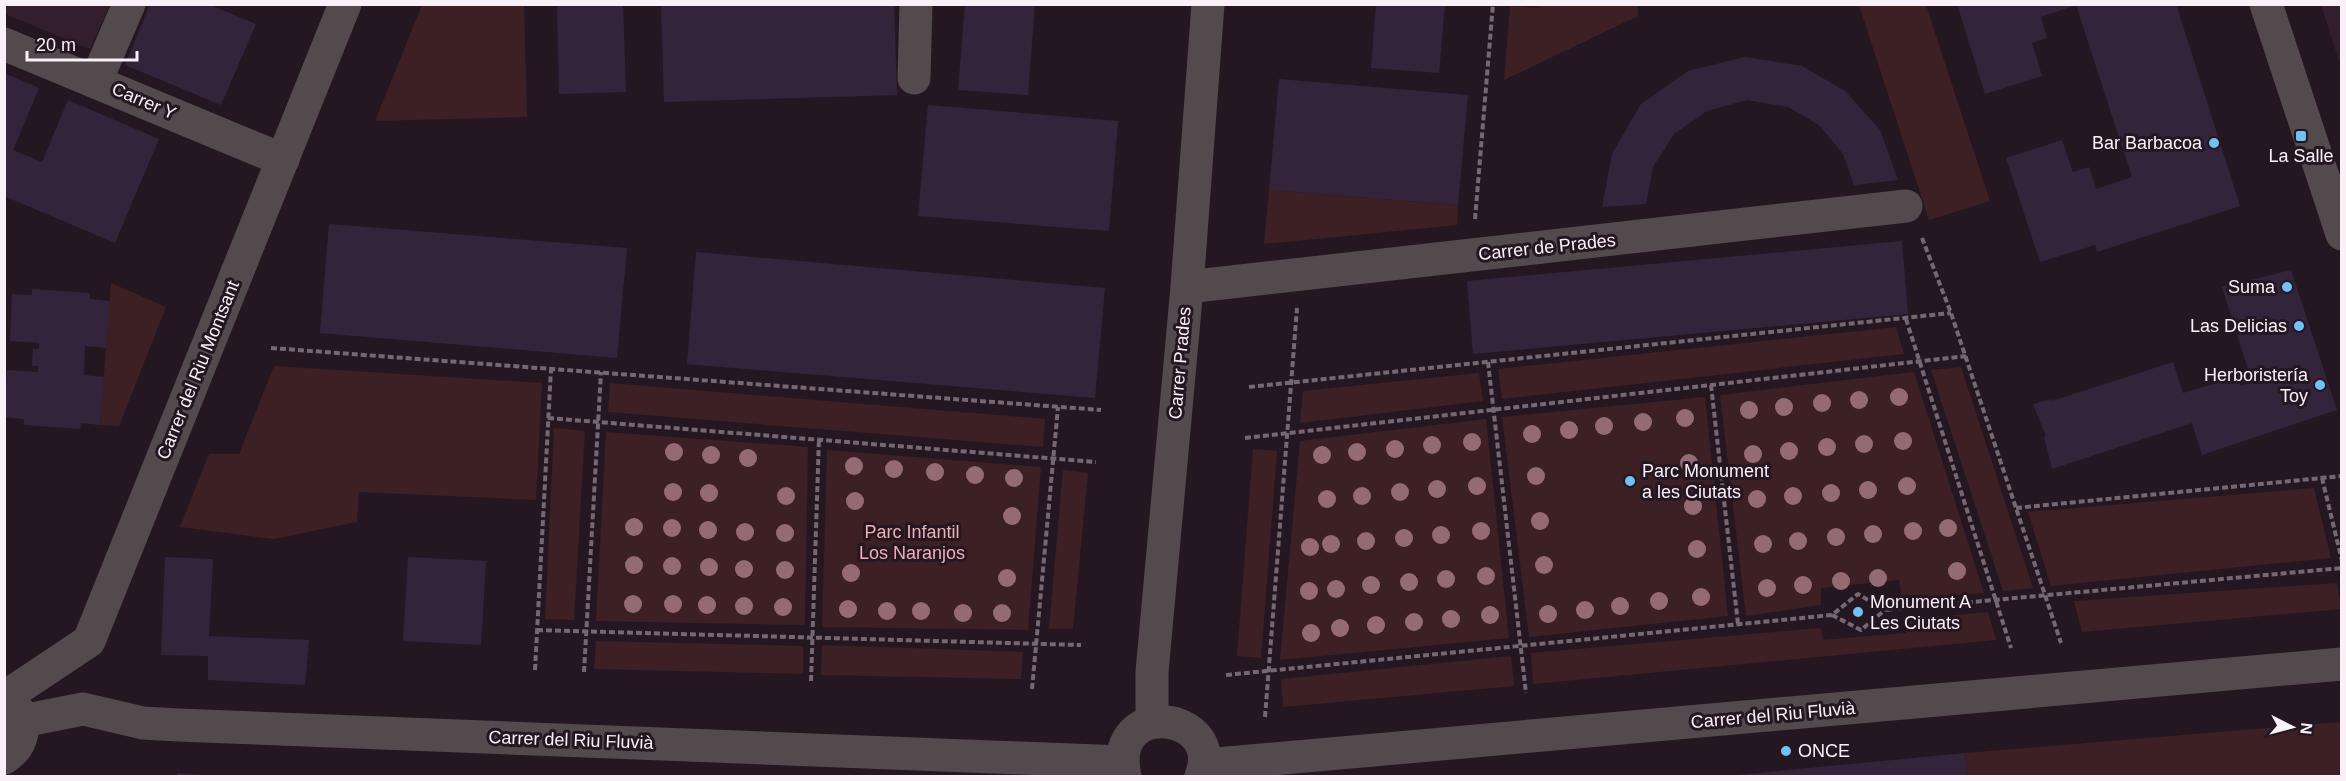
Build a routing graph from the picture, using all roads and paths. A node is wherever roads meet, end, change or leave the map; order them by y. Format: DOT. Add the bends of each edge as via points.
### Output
graph roads {
  1 [pos="129,4"];
  2 [pos="345,4"];
  3 [pos="916,4"];
  4 [pos="1208,4"];
  5 [pos="1493,4"];
  6 [pos="2266,4"];
  7 [pos="4,44"];
  8 [pos="914,78"];
  9 [pos="96,81"];
  10 [pos="283,160"];
  11 [pos="1906,206"];
  12 [pos="1474,228"];
  13 [pos="1921,234"];
  14 [pos="2342,234"];
  15 [pos="1187,287"];
  16 [pos="1298,300"];
  17 [pos="1951,313"];
  18 [pos="1906,319"];
  19 [pos="271,348"];
  20 [pos="1966,356"];
  21 [pos="1488,362"];
  22 [pos="1919,362"];
  23 [pos="551,369"];
  24 [pos="601,372"];
  25 [pos="1291,382"];
  26 [pos="1711,385"];
  27 [pos="1249,387"];
  28 [pos="1058,407"];
  29 [pos="1101,410"];
  30 [pos="1493,410"];
  31 [pos="548,418"];
  32 [pos="598,422"];
  33 [pos="1287,433"];
  34 [pos="819,438"];
  35 [pos="1245,438"];
  36 [pos="1053,459"];
  37 [pos="1096,462"];
  38 [pos="2342,476"];
  39 [pos="2322,478"];
  40 [pos="2016,508"];
  41 [pos="2342,561"];
  42 [pos="2342,568"];
  43 [pos="2046,595"];
  44 [pos="1996,600"];
  45 [pos="1885,610"];
  46 [pos="1832,615"];
  47 [pos="1738,624"];
  48 [pos="537,630"];
  49 [pos="586,631"];
  50 [pos="813,637"];
  51 [pos="2061,643"];
  52 [pos="1036,644"];
  53 [pos="1081,645"];
  54 [pos="1521,646"];
  55 [pos="2011,648"];
  56 [pos="2342,664"];
  57 [pos="535,670"];
  58 [pos="1268,670"];
  59 [pos="584,672"];
  60 [pos="1226,675"];
  61 [pos="811,681"];
  62 [pos="1032,689"];
  63 [pos="1526,693"];
  64 [pos="11,705"];
  65 [pos="1265,717"];
  66 [pos="1152,722"];
  67 [pos="4,758"];
  68 [pos="1124,769"];
  69 [pos="1203,771"];
  1 -- 9 [label="street"];
  2 -- 10 [label="street, Carrer del Riu Montsant"];
  3 -- 8 [label="street"];
  4 -- 15 [label="street, Carrer Prades"];
  5 -- 12 [label="path"];
  6 -- 14 [label="street"];
  7 -- 9 [label="street, Carrer Y"];
  9 -- 10 [label="street, Carrer Y"];
  10 -- 64 [label="street, Carrer del Riu Montsant" via="89,641"];
  11 -- 15 [label="street, Carrer de Prades"];
  13 -- 17 [label="path"];
  15 -- 66 [label="street, Carrer Prades" via="1152,672"];
  16 -- 25 [label="path"];
  17 -- 18 [label="path"];
  17 -- 20 [label="path"];
  18 -- 21 [label="path"];
  18 -- 22 [label="path"];
  19 -- 23 [label="path"];
  20 -- 22 [label="path"];
  20 -- 40 [label="path"];
  21 -- 25 [label="path"];
  21 -- 30 [label="path"];
  22 -- 26 [label="path"];
  22 -- 44 [label="path"];
  23 -- 24 [label="path"];
  23 -- 31 [label="path"];
  24 -- 28 [label="path"];
  24 -- 32 [label="path"];
  25 -- 27 [label="path"];
  25 -- 33 [label="path"];
  26 -- 30 [label="path"];
  26 -- 47 [label="path"];
  28 -- 29 [label="path"];
  28 -- 36 [label="path"];
  30 -- 33 [label="path"];
  30 -- 54 [label="path"];
  31 -- 32 [label="path"];
  31 -- 48 [label="path"];
  32 -- 34 [label="path"];
  32 -- 49 [label="path"];
  33 -- 35 [label="path"];
  33 -- 58 [label="path"];
  34 -- 36 [label="path"];
  34 -- 50 [label="path"];
  36 -- 37 [label="path"];
  36 -- 52 [label="path"];
  38 -- 39 [label="path"];
  39 -- 40 [label="path"];
  39 -- 41 [label="path"];
  40 -- 43 [label="path"];
  42 -- 43 [label="path"];
  43 -- 44 [label="path"];
  43 -- 51 [label="path"];
  44 -- 45 [label="path"];
  44 -- 55 [label="path"];
  45 -- 46 [label="path" via="1861,630"];
  45 -- 46 [label="path" via="1858,594"];
  46 -- 47 [label="path"];
  47 -- 54 [label="path"];
  48 -- 49 [label="path"];
  48 -- 57 [label="path"];
  49 -- 50 [label="path"];
  49 -- 59 [label="path"];
  50 -- 52 [label="path"];
  50 -- 61 [label="path"];
  52 -- 53 [label="path"];
  52 -- 62 [label="path"];
  54 -- 58 [label="path"];
  54 -- 63 [label="path"];
  56 -- 69 [label="street, Carrer del Riu Fluvià"];
  58 -- 60 [label="path"];
  58 -- 65 [label="path"];
  64 -- 67 [label="street" via="19,743"];
  64 -- 68 [label="street, Carrer del Riu Fluvià" via="83,709 144,723 178,725"];
  66 -- 68 [label="street" via="1134,733 1125,746"];
  66 -- 69 [label="street" via="1178,723 1191,732 1200,745"];
}
